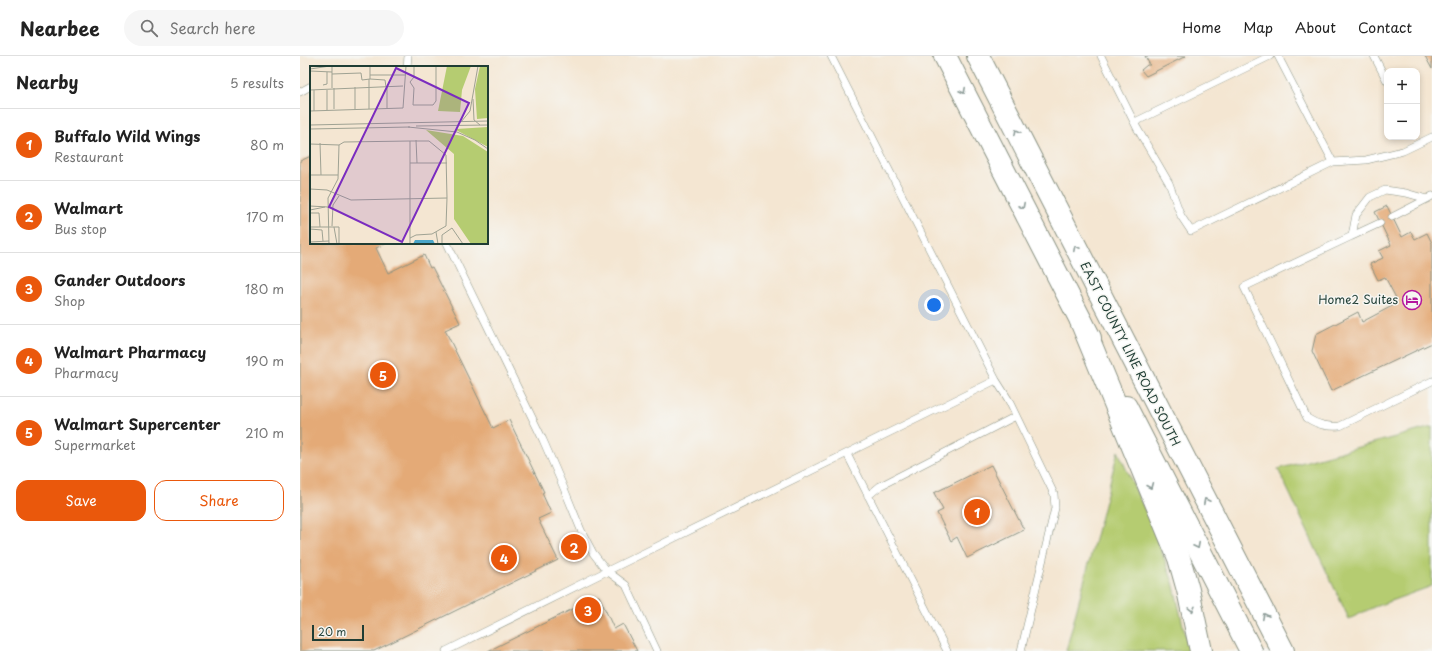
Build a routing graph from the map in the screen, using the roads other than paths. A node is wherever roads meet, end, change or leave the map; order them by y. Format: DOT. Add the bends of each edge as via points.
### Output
graph roads {
  1 [pos="408,56"];
  2 [pos="831,56"];
  3 [pos="945,56"];
  4 [pos="978,56"];
  5 [pos="1101,56"];
  6 [pos="1270,56"];
  7 [pos="1278,56"];
  8 [pos="1374,56"];
  9 [pos="407,66"];
  10 [pos="1384,75"];
  11 [pos="310,87"];
  12 [pos="300,92"];
  13 [pos="1135,122"];
  14 [pos="1432,136"];
  15 [pos="1420,139"];
  16 [pos="1417,140"];
  17 [pos="1332,162"];
  18 [pos="1429,198"];
  19 [pos="1392,217"];
  20 [pos="1380,223"];
  21 [pos="1352,236"];
  22 [pos="446,244"];
  23 [pos="1081,321"];
  24 [pos="996,380"];
  25 [pos="1432,381"];
  26 [pos="1016,416"];
  27 [pos="847,454"];
  28 [pos="868,496"];
  29 [pos="607,571"];
  30 [pos="446,651"];
  31 [pos="657,651"];
  32 [pos="947,651"];
  33 [pos="1021,651"];
  34 [pos="1201,651"];
  35 [pos="1251,651"];
  36 [pos="1283,651"];
  1 -- 9 [label="lane"];
  2 -- 24 [label="lane"];
  3 -- 23 [label="main road, one-way"];
  36 -- 4 [label="main road, EAST COUNTY LINE ROAD SOUTH, one-way"];
  5 -- 13 [label="lane"];
  6 -- 13 [label="lane"];
  7 -- 17 [label="lane"];
  8 -- 10 [label="lane"];
  11 -- 12 [label="lane"];
  13 -- 17 [label="lane" via="1169,183 1181,216 1191,231"];
  14 -- 15 [label="lane"];
  16 -- 17 [label="lane" via="1403,151 1366,160"];
  18 -- 19 [label="lane"];
  18 -- 21 [label="lane" via="1385,190 1370,197 1356,215"];
  20 -- 21 [label="lane"];
  21 -- 25 [label="lane" via="1244,287 1307,418 1328,427 1340,426"];
  22 -- 29 [label="lane" via="543,440 581,530 593,553"];
  23 -- 34 [label="main road, one-way" via="1179,558"];
  23 -- 35 [label="main road, one-way"];
  24 -- 26 [label="lane"];
  24 -- 27 [label="lane"];
  26 -- 28 [label="lane" via="880,486"];
  26 -- 33 [label="lane" via="1054,494 1055,508"];
  27 -- 28 [label="lane"];
  27 -- 29 [label="lane"];
  28 -- 32 [label="lane"];
  29 -- 30 [label="lane"];
  29 -- 31 [label="lane" via="626,585"];
}
